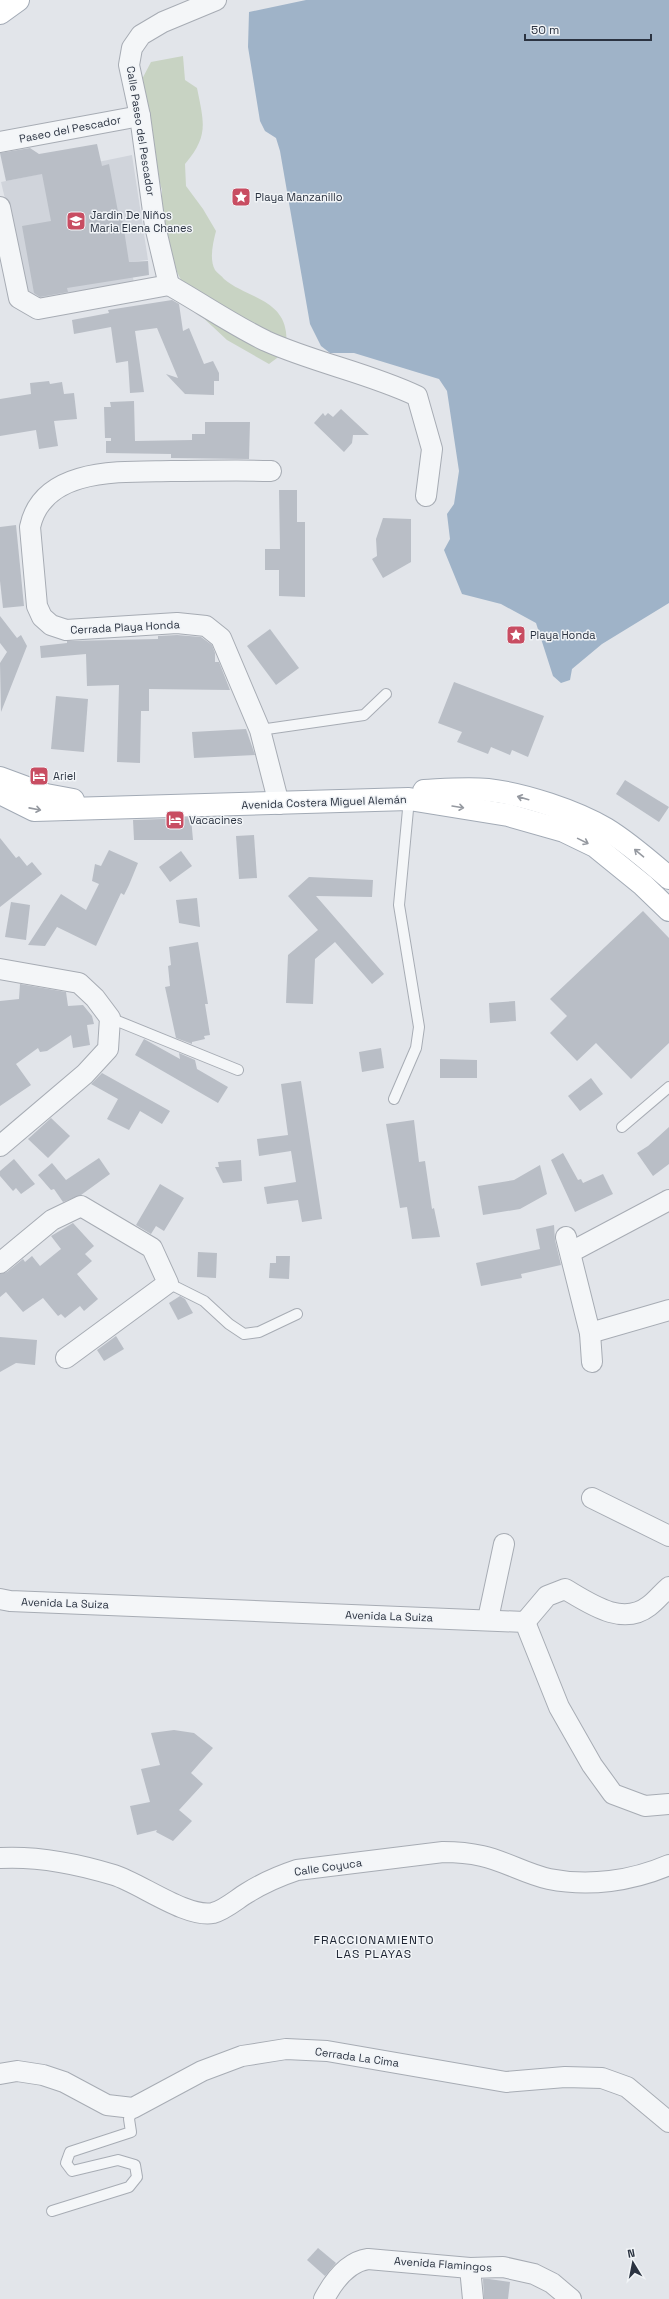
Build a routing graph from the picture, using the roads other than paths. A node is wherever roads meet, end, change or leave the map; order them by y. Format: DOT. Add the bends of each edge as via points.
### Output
graph roads {
  1 [pos="18,0"];
  2 [pos="216,0"];
  3 [pos="0,13"];
  4 [pos="140,116"];
  5 [pos="0,142"];
  6 [pos="0,207"];
  7 [pos="169,285"];
  8 [pos="271,471"];
  9 [pos="426,496"];
  10 [pos="386,694"];
  11 [pos="260,730"];
  12 [pos="0,778"];
  13 [pos="0,793"];
  14 [pos="278,798"];
  15 [pos="409,799"];
  16 [pos="669,878"];
  17 [pos="669,910"];
  18 [pos="0,969"];
  19 [pos="110,1018"];
  20 [pos="238,1070"];
  21 [pos="669,1087"];
  22 [pos="394,1100"];
  23 [pos="622,1127"];
  24 [pos="0,1146"];
  25 [pos="669,1200"];
  26 [pos="0,1263"];
  27 [pos="168,1283"];
  28 [pos="669,1310"];
  29 [pos="297,1314"];
  30 [pos="590,1333"];
  31 [pos="66,1358"];
  32 [pos="592,1362"];
  33 [pos="592,1498"];
  34 [pos="669,1536"];
  35 [pos="504,1544"];
  36 [pos="669,1587"];
  37 [pos="0,1599"];
  38 [pos="488,1618"];
  39 [pos="525,1622"];
  40 [pos="669,1804"];
  41 [pos="0,1858"];
  42 [pos="669,1865"];
  43 [pos="0,2074"];
  44 [pos="132,2108"];
  45 [pos="669,2122"];
  46 [pos="52,2211"];
  47 [pos="470,2268"];
  48 [pos="324,2299"];
  49 [pos="473,2299"];
  50 [pos="571,2299"];
  1 -- 3 [label="main road"];
  2 -- 4 [label="street, Calle Paseo del Pescador" via="163,22 141,35 132,48 129,65"];
  4 -- 5 [label="street, Paseo del Pescador"];
  4 -- 7 [label="street, Calle Paseo del Pescador" via="155,226"];
  6 -- 7 [label="street" via="19,298 38,309"];
  7 -- 9 [label="street" via="265,340 417,396 432,449"];
  8 -- 11 [label="street, Cerrada Playa Honda" via="102,473 69,483 50,494 33,514 30,527 37,606 42,617 51,625 66,630 177,623 206,626 221,638"];
  10 -- 11 [label="lane" via="364,715"];
  11 -- 14 [label="street, Cerrada Playa Honda"];
  12 -- 14 [label="main road, Avenida Costera Miguel Alemán" via="46,795 71,800"];
  13 -- 14 [label="main road, Avenida Costera Miguel Alemán, one-way" via="34,810"];
  14 -- 15 [label="main road, Avenida Costera Miguel Alemán"];
  16 -- 14 [label="main road, Avenida Costera Miguel Alemán, one-way" via="634,848 605,829 559,808 507,793 459,790"];
  15 -- 17 [label="main road, Avenida Costera Miguel Alemán, one-way" via="508,816 564,831 595,846 644,885"];
  15 -- 22 [label="lane" via="399,905 419,1027 416,1048"];
  18 -- 19 [label="street" via="79,983 96,998"];
  19 -- 20 [label="lane"];
  19 -- 24 [label="street" via="108,1049 85,1074"];
  21 -- 23 [label="lane"];
  25 -- 30 [label="street" via="568,1244"];
  26 -- 27 [label="street" via="52,1220 82,1206 152,1248"];
  27 -- 29 [label="lane" via="204,1301 244,1334 259,1332"];
  27 -- 31 [label="street"];
  28 -- 30 [label="street"];
  30 -- 32 [label="street"];
  33 -- 34 [label="street"];
  35 -- 38 [label="street"];
  36 -- 39 [label="street" via="648,1607 633,1613 615,1615 565,1589 547,1596"];
  37 -- 38 [label="street, Avenida La Suiza"];
  38 -- 39 [label="street, Avenida La Suiza"];
  39 -- 40 [label="street" via="559,1707 612,1794 645,1806"];
  41 -- 42 [label="street, Calle Coyuca" via="18,1857 47,1861 116,1875 177,1904 213,1913 276,1877 297,1870 443,1852 483,1856 549,1878 579,1882 634,1878"];
  43 -- 44 [label="street" via="17,2071 43,2075 64,2082 107,2105"];
  44 -- 45 [label="street, Cerrada La Cima" via="202,2071 242,2056 286,2050 327,2051 506,2082 565,2077 602,2078 627,2087"];
  44 -- 46 [label="lane" via="129,2119 131,2132 70,2152 66,2163 72,2171 118,2160 135,2165 137,2177 128,2188"];
  47 -- 48 [label="street, Avenida Flamingos" via="359,2260 332,2284"];
  47 -- 49 [label="street"];
  47 -- 50 [label="street, Avenida Flamingos" via="503,2267 534,2274 552,2283"];
}
